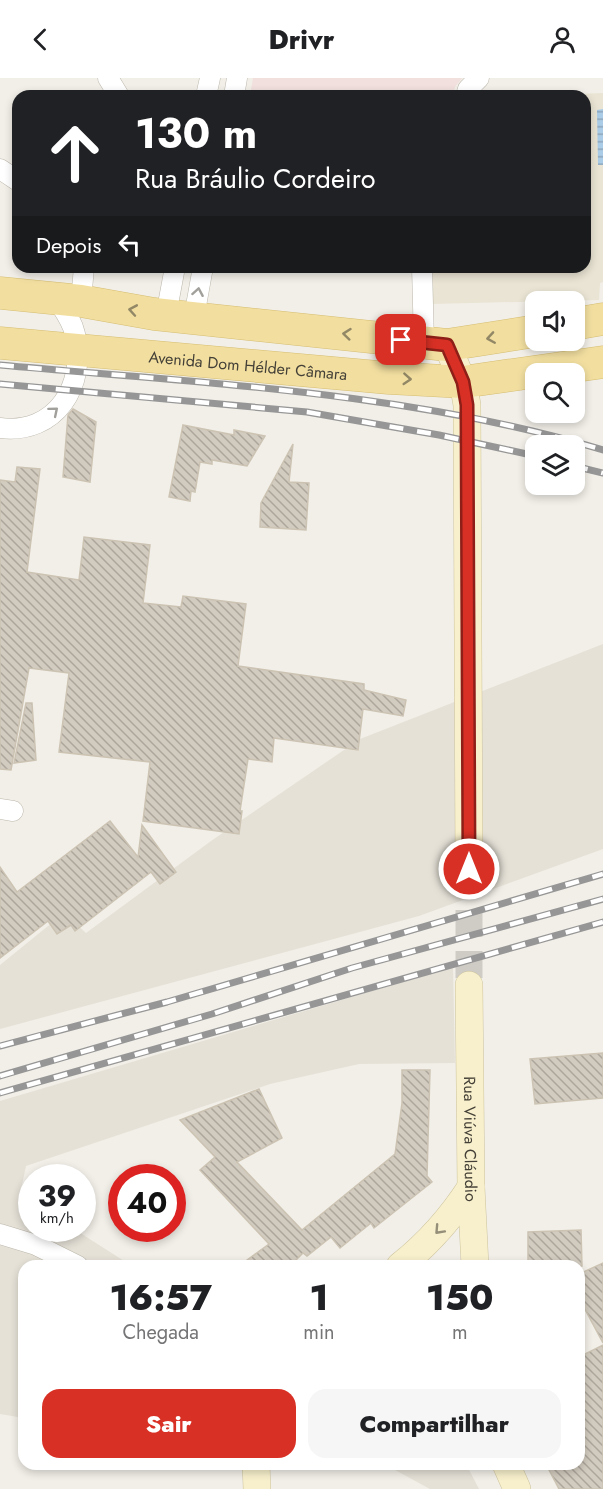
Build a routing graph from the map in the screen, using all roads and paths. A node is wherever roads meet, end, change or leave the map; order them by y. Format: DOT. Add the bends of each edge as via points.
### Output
graph roads {
  1 [pos="479,78"];
  2 [pos="468,90"];
  3 [pos="81,273"];
  4 [pos="176,273"];
  5 [pos="200,273"];
  6 [pos="423,273"];
  7 [pos="0,293"];
  8 [pos="68,299"];
  9 [pos="180,316"];
  10 [pos="603,319"];
  11 [pos="585,322"];
  12 [pos="525,332"];
  13 [pos="0,343"];
  14 [pos="436,344"];
  15 [pos="77,348"];
  16 [pos="603,362"];
  17 [pos="463,382"];
  18 [pos="0,428"];
  19 [pos="469,869"];
  20 [pos="469,985"];
  21 [pos="471,1187"];
  22 [pos="0,1234"];
  23 [pos="66,1260"];
  24 [pos="408,1260"];
  25 [pos="475,1260"];
  26 [pos="256,1470"];
  27 [pos="509,1470"];
  28 [pos="257,1489"];
  29 [pos="518,1489"];
  1 -- 2 [label="street"];
  3 -- 8 [label="street"];
  4 -- 9 [label="street"];
  9 -- 5 [label="street, one-way"];
  6 -- 14 [label="street"];
  7 -- 8 [label="main road"];
  9 -- 8 [label="main road, one-way"];
  8 -- 15 [label="street"];
  14 -- 9 [label="main road, one-way"];
  10 -- 11 [label="main road"];
  12 -- 14 [label="main road, one-way"];
  13 -- 15 [label="main road, Avenida Dom Hélder Câmara"];
  14 -- 17 [label="street"];
  15 -- 17 [label="main road, Avenida Dom Hélder Câmara, one-way"];
  18 -- 15 [label="street, one-way" via="24,427 40,421 66,400 73,389"];
  16 -- 17 [label="main road, Avenida Dom Hélder Câmara"];
  17 -- 19 [label="street" via="467,405"];
  20 -- 21 [label="street, Rua Viúva Cláudio"];
  21 -- 24 [label="street, Rua Viúva Cláudio, one-way" via="451,1218"];
  21 -- 25 [label="street"];
  22 -- 23 [label="street"];
  26 -- 28 [label="street"];
  27 -- 29 [label="street"];
}
